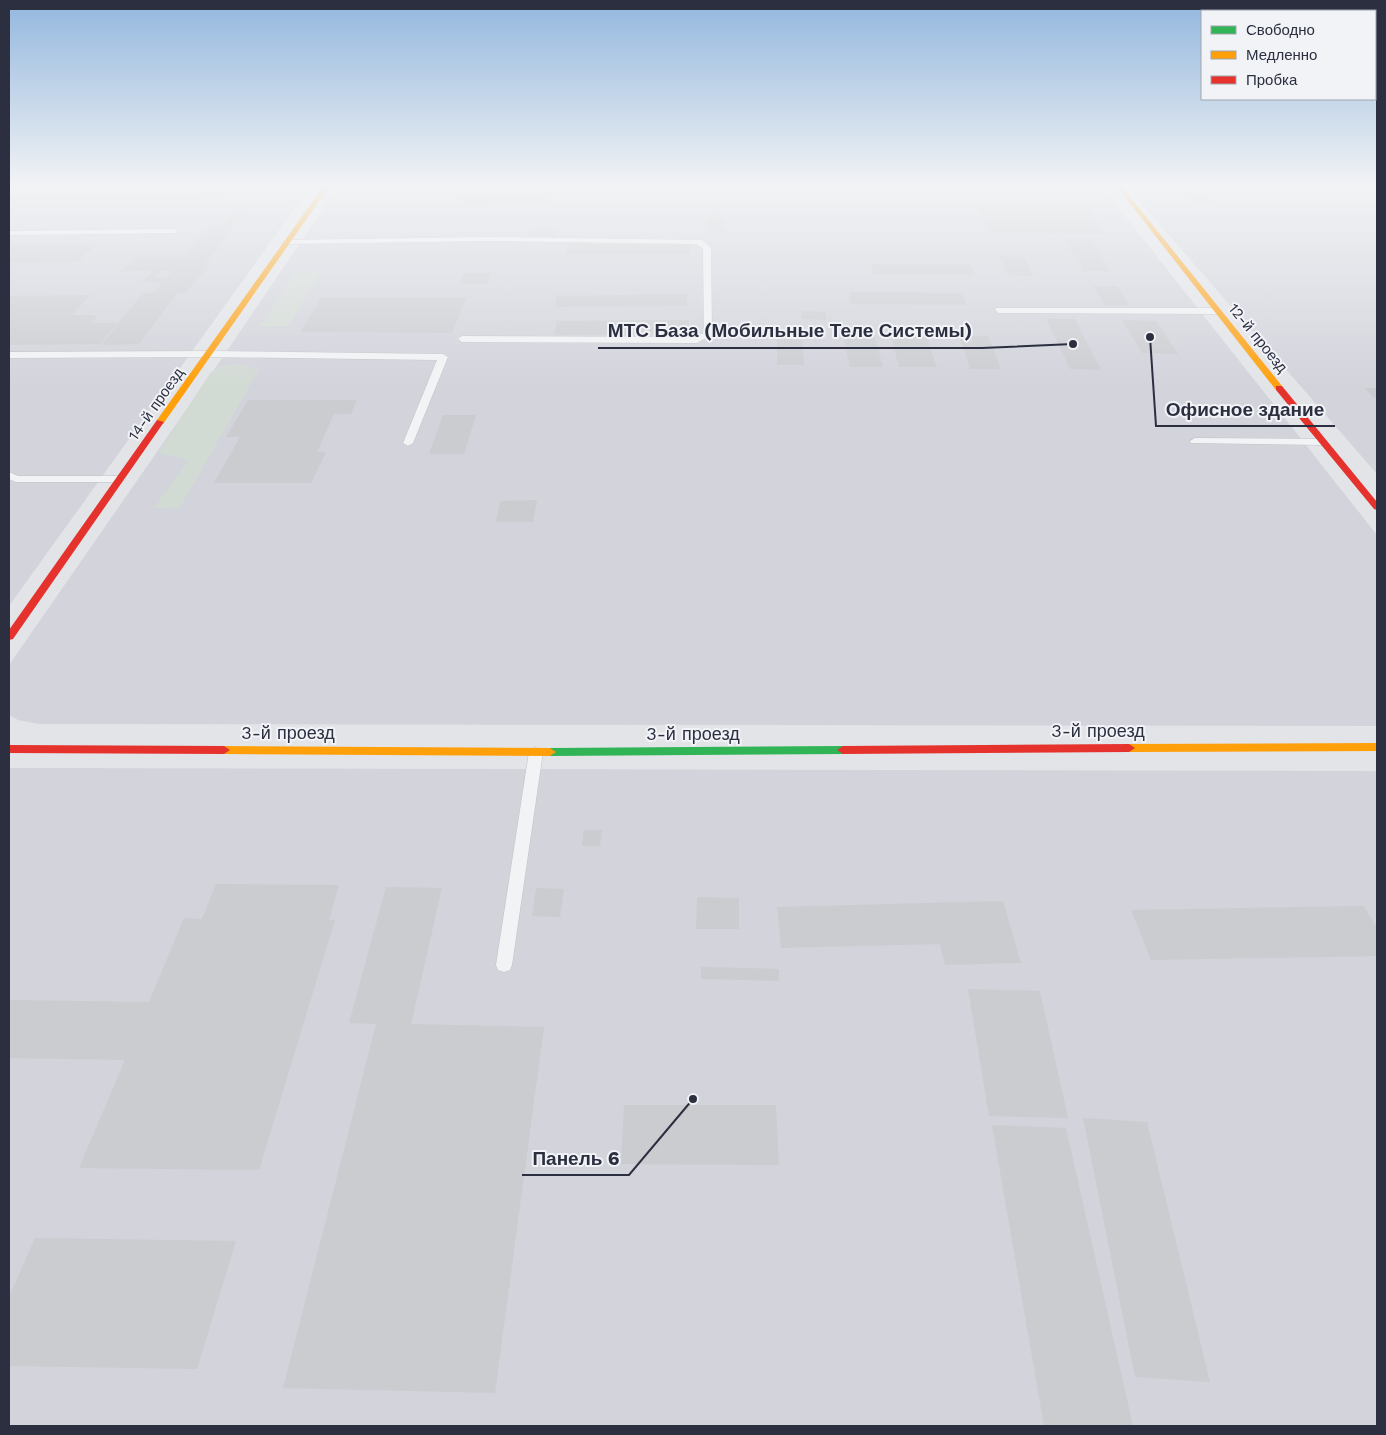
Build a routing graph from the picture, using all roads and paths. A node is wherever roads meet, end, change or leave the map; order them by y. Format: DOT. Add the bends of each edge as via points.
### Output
graph roads {
  1 [pos="279,254"];
  2 [pos="707,254"];
  3 [pos="1174,254"];
  4 [pos="999,310"];
  5 [pos="1217,311"];
  6 [pos="462,339"];
  7 [pos="210,354"];
  8 [pos="9,356"];
  9 [pos="1195,441"];
  10 [pos="1322,442"];
  11 [pos="408,443"];
  12 [pos="9,475"];
  13 [pos="121,479"];
  14 [pos="1377,507"];
  15 [pos="9,637"];
  16 [pos="1377,747"];
  17 [pos="9,748"];
  18 [pos="536,752"];
  19 [pos="504,965"];
  1 -- 7 [label="street, 14-й проезд"];
  2 -- 6 [label="lane" via="708,334 705,338"];
  3 -- 5 [label="street, 12-й проезд"];
  4 -- 5 [label="lane"];
  5 -- 10 [label="street, 12-й проезд"];
  7 -- 8 [label="lane"];
  7 -- 11 [label="lane" via="443,357"];
  7 -- 13 [label="street, 14-й проезд"];
  9 -- 10 [label="lane"];
  10 -- 14 [label="street, 12-й проезд"];
  12 -- 13 [label="lane" via="16,478"];
  13 -- 15 [label="street, 14-й проезд"];
  16 -- 18 [label="street, 3-й проезд"];
  17 -- 18 [label="street, 3-й проезд"];
  18 -- 19 [label="lane"];
}
